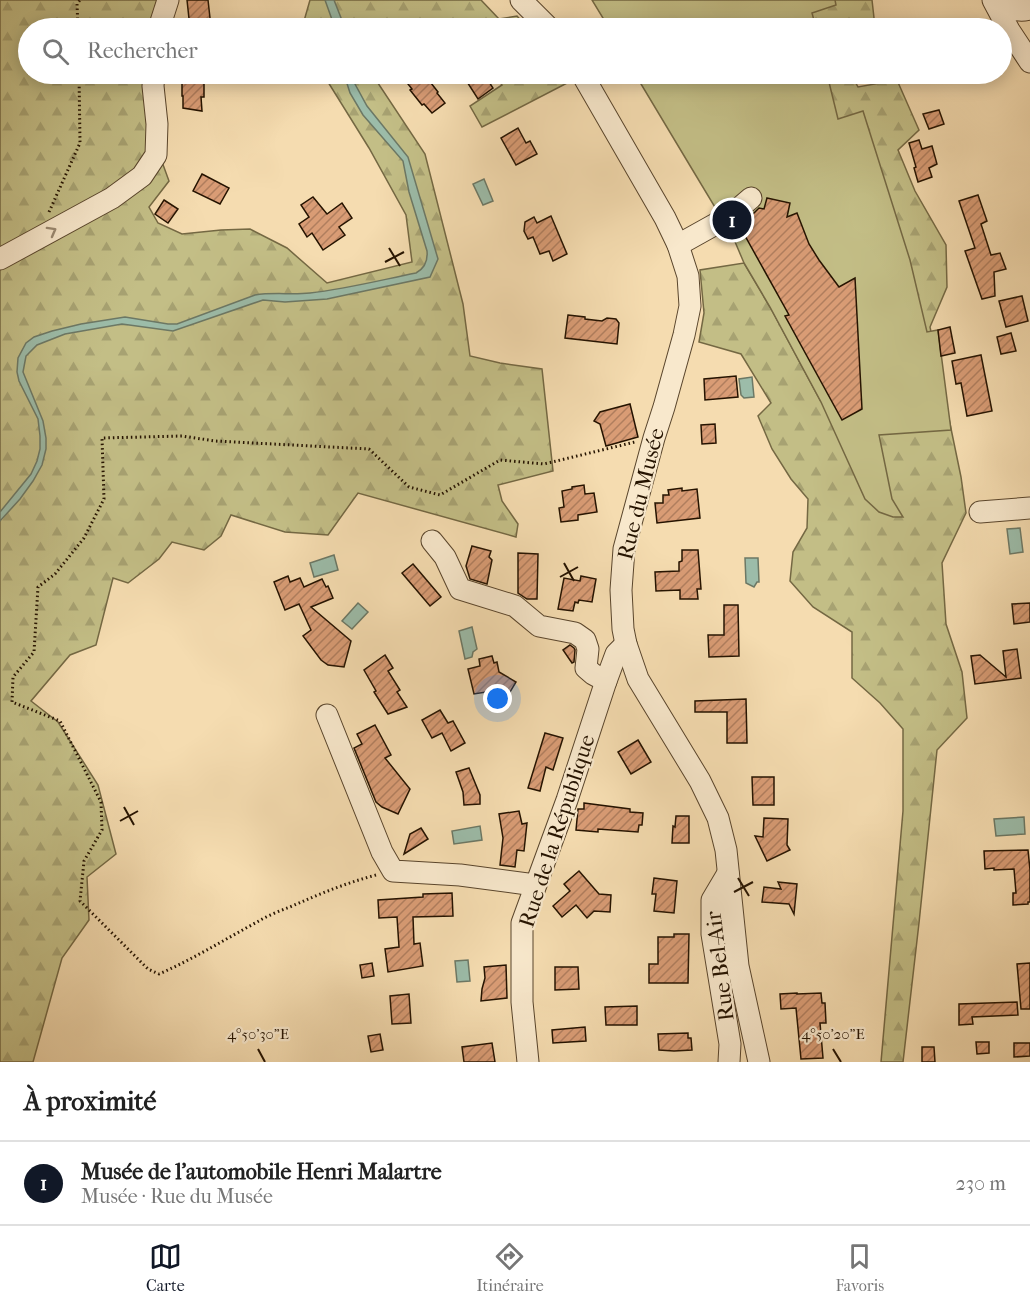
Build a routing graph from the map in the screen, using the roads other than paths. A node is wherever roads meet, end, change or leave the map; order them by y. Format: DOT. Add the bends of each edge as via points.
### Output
graph roads {
  1 [pos="168,0"];
  2 [pos="521,0"];
  3 [pos="994,0"];
  4 [pos="1030,9"];
  5 [pos="162,18"];
  6 [pos="539,18"];
  7 [pos="1003,18"];
  8 [pos="1012,35"];
  9 [pos="1030,62"];
  10 [pos="153,84"];
  11 [pos="588,84"];
  12 [pos="752,198"];
  13 [pos="678,245"];
  14 [pos="0,259"];
  15 [pos="1030,508"];
  16 [pos="980,512"];
  17 [pos="432,541"];
  18 [pos="626,644"];
  19 [pos="606,681"];
  20 [pos="327,716"];
  21 [pos="728,873"];
  22 [pos="535,885"];
  23 [pos="528,1062"];
  24 [pos="729,1062"];
  25 [pos="759,1062"];
  1 -- 5 [label="street"];
  2 -- 6 [label="street"];
  3 -- 4 [label="street" via="1013,10"];
  3 -- 7 [label="street"];
  8 -- 9 [label="street"];
  14 -- 10 [label="street, one-way" via="112,198 142,176 156,155"];
  11 -- 13 [label="street, Rue du Musée"];
  12 -- 13 [label="street" via="730,216"];
  13 -- 18 [label="street, Rue du Musée" via="688,276 690,306 624,549 621,590"];
  15 -- 16 [label="street"];
  17 -- 19 [label="street" via="445,557 460,589 515,606 539,626 575,633 585,640 588,649 586,668"];
  18 -- 19 [label="street, Rue de la République" via="616,654"];
  18 -- 21 [label="street, Rue du Musée" via="638,679 718,818"];
  19 -- 22 [label="street, Rue de la République"];
  20 -- 22 [label="street" via="393,871"];
  21 -- 24 [label="street, Rue Bel-Air" via="712,900 712,934 729,1033"];
  21 -- 25 [label="street, Rue du Musée" via="738,966"];
  22 -- 23 [label="street, Rue de la République" via="522,923 522,1002"];
}
